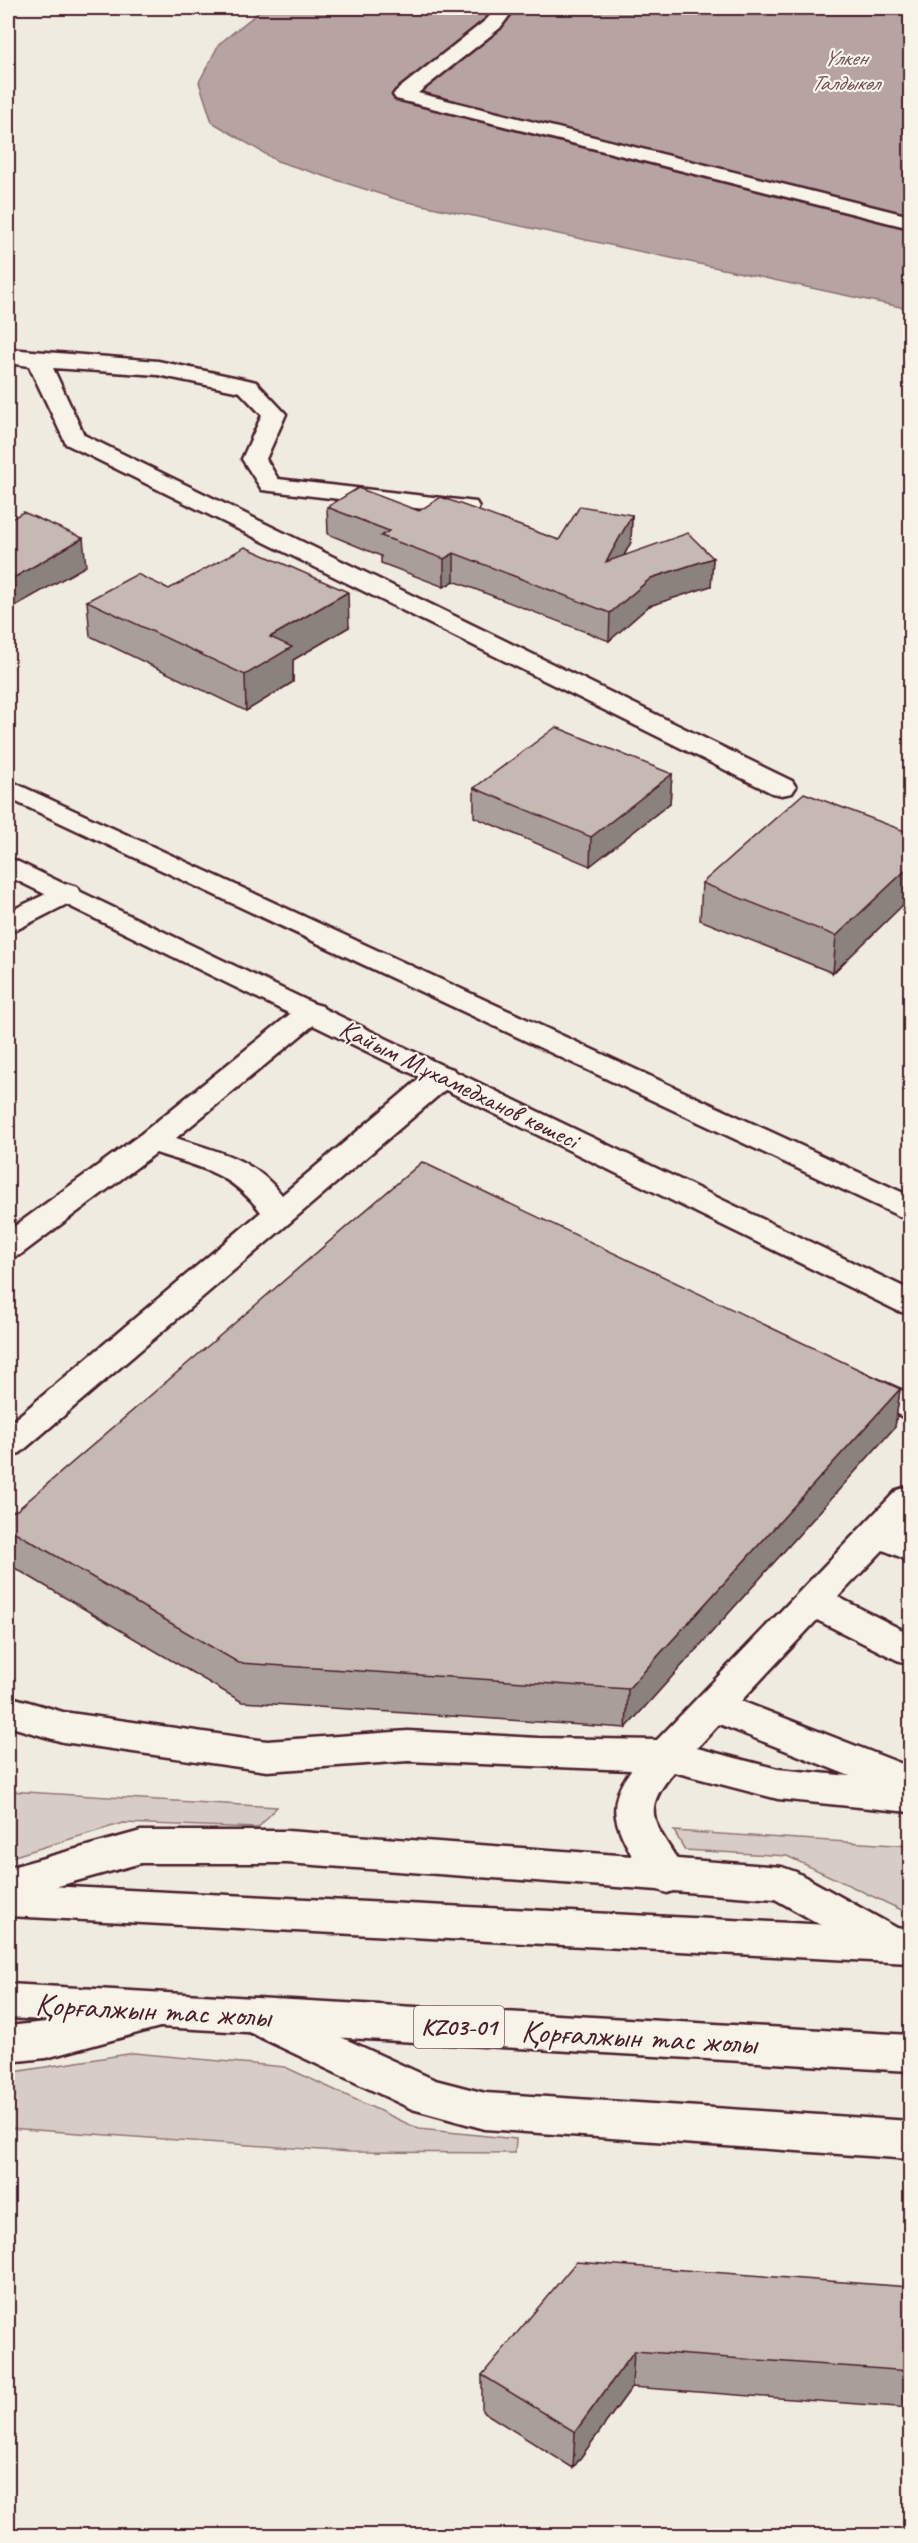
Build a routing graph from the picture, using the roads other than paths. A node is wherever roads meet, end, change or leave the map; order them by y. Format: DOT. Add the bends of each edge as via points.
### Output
graph roads {
  1 [pos="506,8"];
  2 [pos="910,222"];
  3 [pos="8,356"];
  4 [pos="38,360"];
  5 [pos="467,507"];
  6 [pos="782,787"];
  7 [pos="8,788"];
  8 [pos="8,865"];
  9 [pos="67,894"];
  10 [pos="8,923"];
  11 [pos="311,1012"];
  12 [pos="442,1076"];
  13 [pos="152,1141"];
  14 [pos="910,1209"];
  15 [pos="280,1215"];
  16 [pos="8,1247"];
  17 [pos="910,1303"];
  18 [pos="826,1367"];
  19 [pos="910,1408"];
  20 [pos="8,1444"];
  21 [pos="910,1498"];
  22 [pos="895,1540"];
  23 [pos="813,1601"];
  24 [pos="910,1650"];
  25 [pos="713,1706"];
  26 [pos="8,1711"];
  27 [pos="666,1755"];
  28 [pos="910,1783"];
  29 [pos="910,1797"];
  30 [pos="667,1877"];
  31 [pos="8,1884"];
  32 [pos="8,1900"];
  33 [pos="901,1945"];
  34 [pos="8,2001"];
  35 [pos="165,2010"];
  36 [pos="253,2016"];
  37 [pos="8,2044"];
  38 [pos="910,2053"];
  39 [pos="910,2140"];
  1 -- 2 [label="main road" via="493,24 403,95"];
  3 -- 4 [label="main road"];
  4 -- 5 [label="main road" via="158,368 248,387 274,414 254,459 270,485"];
  4 -- 6 [label="main road" via="74,439"];
  7 -- 14 [label="main road"];
  8 -- 9 [label="main road, Қайым Мұхамедханов көшесі"];
  9 -- 10 [label="main road"];
  9 -- 11 [label="main road, Қайым Мұхамедханов көшесі"];
  11 -- 12 [label="main road, Қайым Мұхамедханов көшесі"];
  11 -- 13 [label="main road"];
  12 -- 15 [label="main road"];
  12 -- 17 [label="main road, Қайым Мұхамедханов көшесі"];
  13 -- 15 [label="main road" via="234,1168 258,1186"];
  13 -- 16 [label="main road"];
  15 -- 20 [label="main road"];
  18 -- 19 [label="main road"];
  21 -- 22 [label="main road"];
  22 -- 23 [label="main road"];
  23 -- 24 [label="main road"];
  23 -- 25 [label="main road"];
  25 -- 27 [label="main road"];
  25 -- 28 [label="main road"];
  26 -- 27 [label="main road" via="63,1727 267,1756 408,1746"];
  27 -- 29 [label="main road" via="778,1784"];
  27 -- 30 [label="main road" via="638,1789 633,1808 638,1829"];
  30 -- 31 [label="main road" via="287,1847 141,1847"];
  30 -- 33 [label="main road" via="782,1883"];
  32 -- 33 [label="main road"];
  34 -- 35 [label="main road, Қорғалжын тас жолы / KZ03-01"];
  35 -- 36 [label="main road, Қорғалжын тас жолы / KZ03-01"];
  35 -- 37 [label="main road" via="46,2040"];
  36 -- 38 [label="main road, Қорғалжын тас жолы / KZ03-01"];
  36 -- 39 [label="main road" via="427,2096 484,2111"];
}
